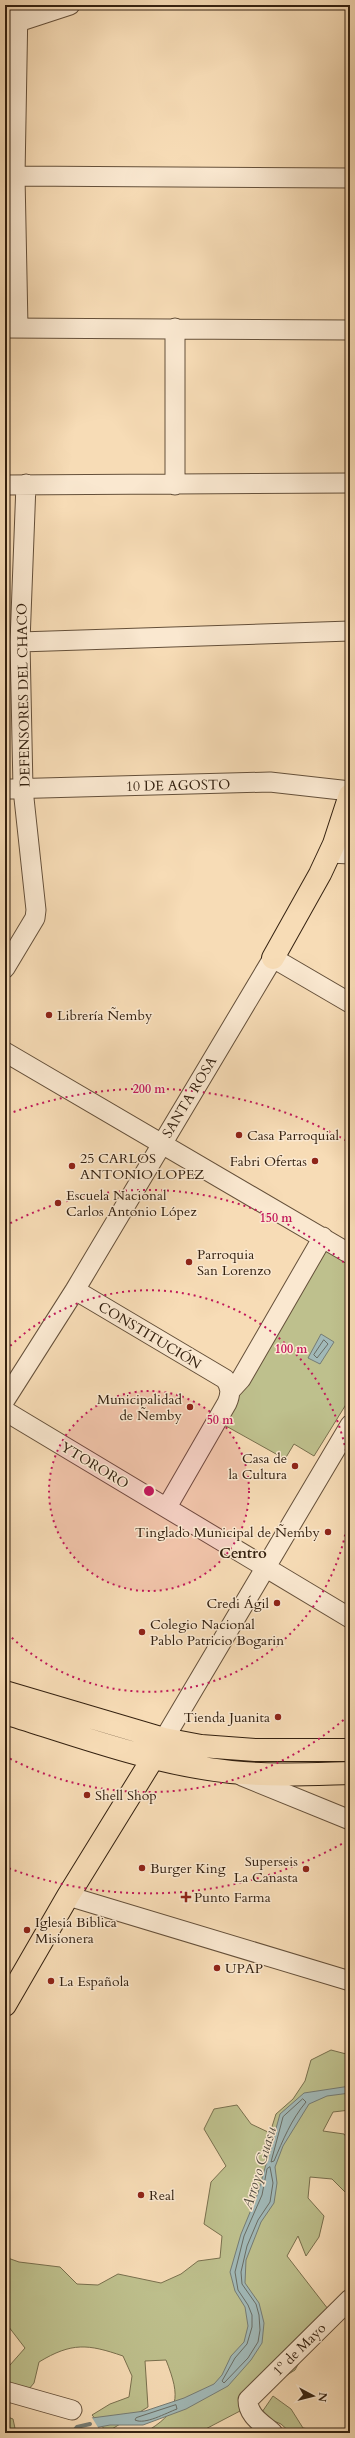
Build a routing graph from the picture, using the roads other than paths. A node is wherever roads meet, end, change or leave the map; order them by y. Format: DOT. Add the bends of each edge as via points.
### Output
graph roads {
  1 [pos="70,5"];
  2 [pos="18,13"];
  3 [pos="15,176"];
  4 [pos="350,178"];
  5 [pos="11,328"];
  6 [pos="175,328"];
  7 [pos="350,330"];
  8 [pos="350,483"];
  9 [pos="26,484"];
  10 [pos="174,484"];
  11 [pos="5,485"];
  12 [pos="350,631"];
  13 [pos="20,642"];
  14 [pos="14,789"];
  15 [pos="350,791"];
  16 [pos="350,795"];
  17 [pos="340,853"];
  18 [pos="273,958"];
  19 [pos="5,968"];
  20 [pos="350,1003"];
  21 [pos="5,1052"];
  22 [pos="160,1144"];
  23 [pos="323,1237"];
  24 [pos="350,1254"];
  25 [pos="75,1290"];
  26 [pos="228,1385"];
  27 [pos="5,1400"];
  28 [pos="5,1411"];
  29 [pos="350,1425"];
  30 [pos="167,1507"];
  31 [pos="265,1566"];
  32 [pos="350,1618"];
  33 [pos="5,1692"];
  34 [pos="5,1713"];
  35 [pos="164,1739"];
  36 [pos="350,1750"];
  37 [pos="154,1758"];
  38 [pos="229,1772"];
  39 [pos="350,1773"];
  40 [pos="350,1820"];
  41 [pos="68,1896"];
  42 [pos="348,1977"];
  43 [pos="5,2005"];
  44 [pos="350,2299"];
  45 [pos="5,2391"];
  46 [pos="72,2410"];
  47 [pos="273,2433"];
  1 -- 2 [label="street"];
  2 -- 3 [label="street"];
  3 -- 4 [label="street"];
  3 -- 5 [label="street"];
  5 -- 6 [label="street"];
  6 -- 7 [label="street"];
  6 -- 10 [label="street"];
  8 -- 10 [label="street"];
  9 -- 10 [label="street"];
  9 -- 11 [label="street"];
  9 -- 13 [label="street, DEFENSORES DEL CHACO"];
  12 -- 13 [label="street"];
  13 -- 14 [label="street, DEFENSORES DEL CHACO"];
  14 -- 15 [label="street, 10 DE AGOSTO" via="270,782"];
  14 -- 19 [label="street, DEFENSORES DEL CHACO" via="35,918"];
  16 -- 17 [label="main road"];
  17 -- 18 [label="main road"];
  18 -- 20 [label="street"];
  18 -- 22 [label="street, SANTA ROSA"];
  21 -- 22 [label="street"];
  22 -- 23 [label="street"];
  22 -- 25 [label="street, SANTA ROSA"];
  23 -- 24 [label="street"];
  23 -- 26 [label="street" via="241,1379"];
  25 -- 26 [label="street, CONSTITUCIÓN"];
  25 -- 27 [label="street, SANTA ROSA"];
  26 -- 30 [label="street" via="227,1403"];
  28 -- 30 [label="street, YTORORO"];
  29 -- 31 [label="street"];
  30 -- 31 [label="street, YTORORO"];
  31 -- 32 [label="street, YTORORO"];
  31 -- 35 [label="street"];
  33 -- 35 [label="main road"];
  34 -- 37 [label="main road"];
  35 -- 36 [label="main road" via="201,1746 255,1750"];
  35 -- 37 [label="main road"];
  37 -- 38 [label="main road"];
  37 -- 41 [label="main road"];
  38 -- 39 [label="main road" via="284,1775"];
  38 -- 40 [label="street"];
  41 -- 42 [label="street"];
  41 -- 43 [label="main road"];
  44 -- 47 [label="street, 1º de Mayo" via="248,2400 248,2408 254,2417"];
  45 -- 46 [label="street"];
}
